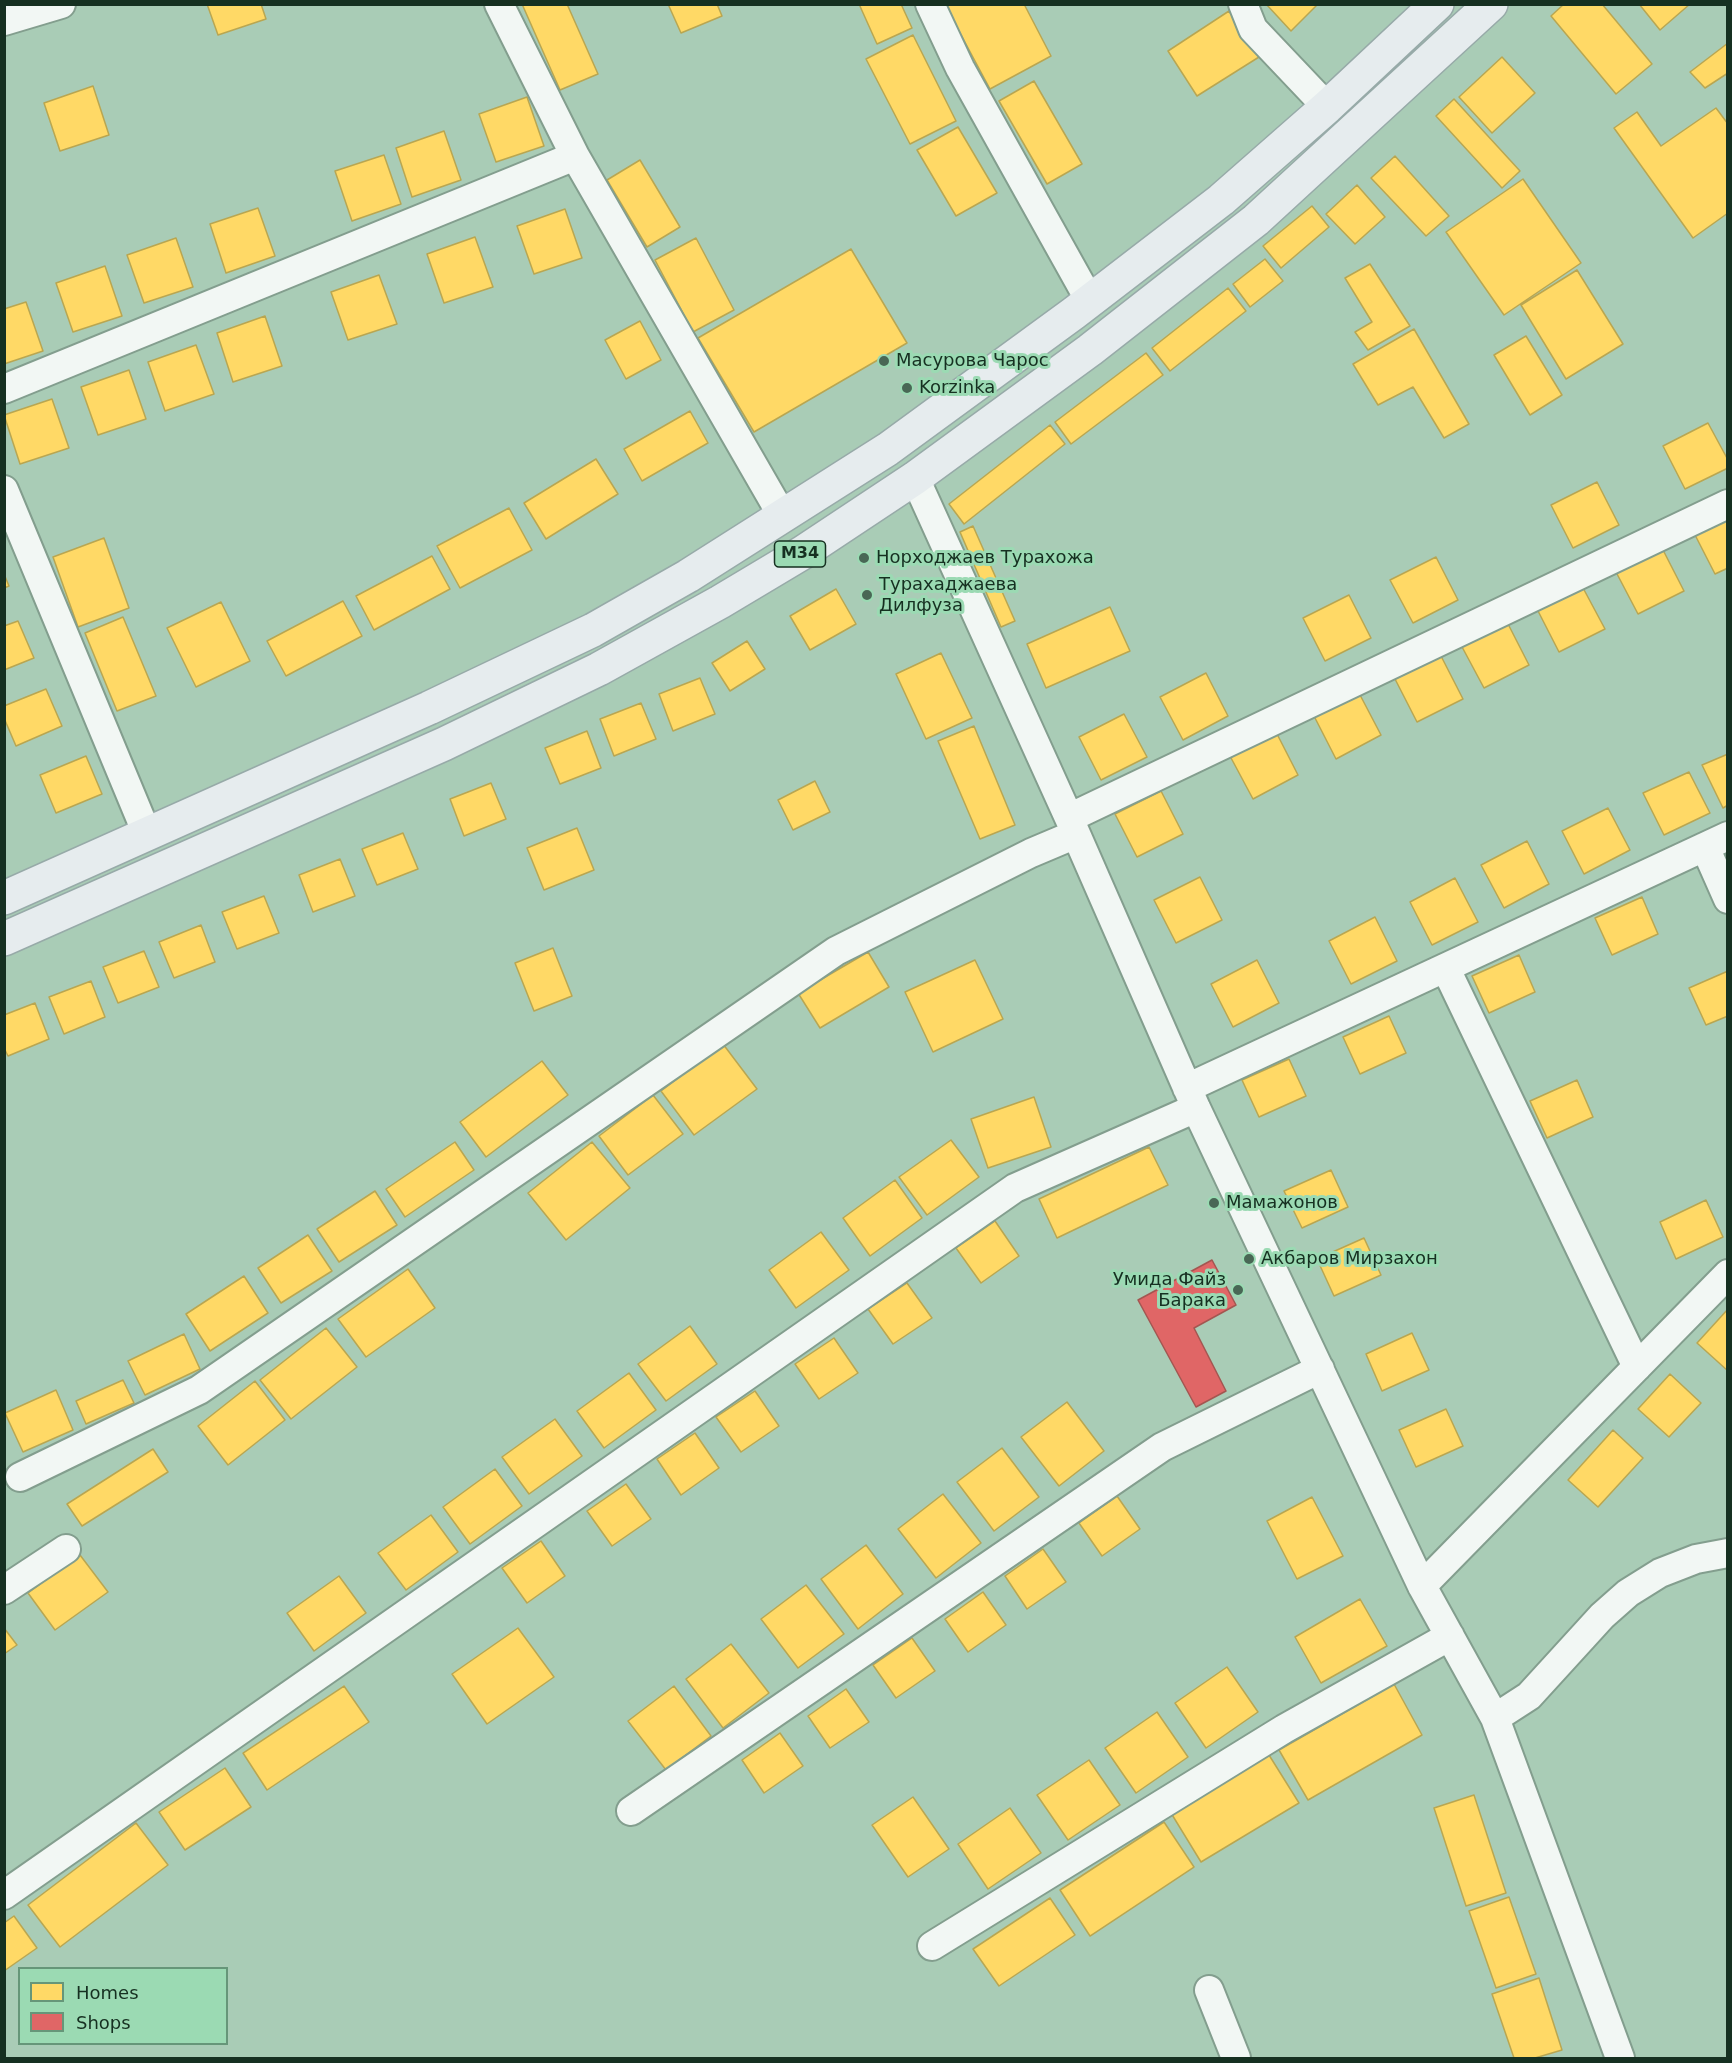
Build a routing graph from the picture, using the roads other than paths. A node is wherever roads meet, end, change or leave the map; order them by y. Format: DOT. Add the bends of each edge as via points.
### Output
graph roads {
  1 [pos="61,4"];
  2 [pos="499,4"];
  3 [pos="930,4"];
  4 [pos="1243,4"];
  5 [pos="1437,4"];
  6 [pos="1491,4"];
  7 [pos="4,21"];
  8 [pos="1327,107"];
  9 [pos="575,156"];
  10 [pos="1090,301"];
  11 [pos="4,388"];
  12 [pos="915,478"];
  13 [pos="4,490"];
  14 [pos="1728,504"];
  15 [pos="783,517"];
  16 [pos="1073,826"];
  17 [pos="147,834"];
  18 [pos="1716,842"];
  19 [pos="4,898"];
  20 [pos="1728,899"];
  21 [pos="4,939"];
  22 [pos="1446,969"];
  23 [pos="1192,1098"];
  24 [pos="1728,1274"];
  25 [pos="1637,1367"];
  26 [pos="1320,1369"];
  27 [pos="20,1477"];
  28 [pos="66,1549"];
  29 [pos="1728,1553"];
  30 [pos="1422,1586"];
  31 [pos="4,1590"];
  32 [pos="1450,1636"];
  33 [pos="1495,1718"];
  34 [pos="631,1811"];
  35 [pos="4,1896"];
  36 [pos="932,1946"];
  37 [pos="1209,1990"];
  38 [pos="1236,2058"];
  39 [pos="1620,2058"];
  1 -- 7 [label="street"];
  2 -- 9 [label="street"];
  3 -- 10 [label="street" via="960,68"];
  4 -- 8 [label="street" via="1253,28"];
  5 -- 8 [label="main road, M34"];
  6 -- 12 [label="main road, M34" via="1256,220 1090,350"];
  8 -- 10 [label="main road, M34" via="1221,200"];
  9 -- 11 [label="street"];
  9 -- 15 [label="street"];
  10 -- 15 [label="main road, M34" via="888,449"];
  12 -- 16 [label="street"];
  12 -- 21 [label="main road, M34" via="802,553 599,669 444,744"];
  13 -- 17 [label="street"];
  14 -- 16 [label="street"];
  15 -- 17 [label="main road, M34" via="592,630"];
  16 -- 23 [label="street"];
  16 -- 27 [label="street" via="1031,853 836,951 199,1390"];
  17 -- 19 [label="main road, M34"];
  18 -- 20 [label="street"];
  18 -- 22 [label="street"];
  22 -- 23 [label="street"];
  22 -- 25 [label="street"];
  23 -- 26 [label="street"];
  23 -- 35 [label="street" via="1015,1188"];
  24 -- 25 [label="street"];
  25 -- 30 [label="street"];
  26 -- 30 [label="street"];
  26 -- 34 [label="street" via="1162,1447"];
  28 -- 31 [label="street"];
  29 -- 33 [label="street" via="1696,1559 1628,1593 1529,1696"];
  30 -- 32 [label="street"];
  32 -- 33 [label="street"];
  32 -- 36 [label="street" via="1284,1730"];
  33 -- 39 [label="street"];
  37 -- 38 [label="street"];
}
